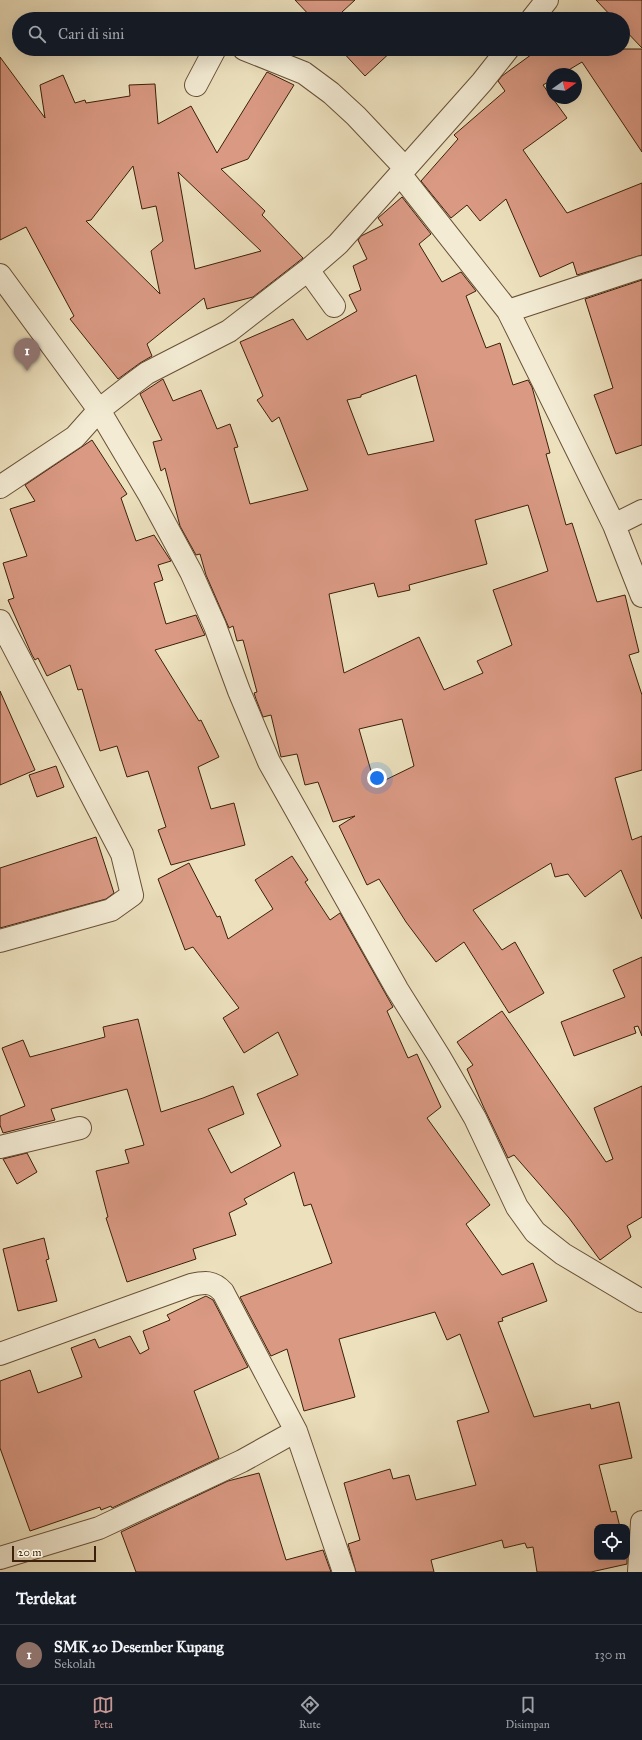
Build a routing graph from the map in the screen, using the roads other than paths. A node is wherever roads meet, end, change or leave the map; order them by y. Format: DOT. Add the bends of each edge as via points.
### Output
graph roads {
  1 [pos="547,0"];
  2 [pos="538,12"];
  3 [pos="211,56"];
  4 [pos="262,56"];
  5 [pos="502,56"];
  6 [pos="196,85"];
  7 [pos="403,171"];
  8 [pos="642,267"];
  9 [pos="308,270"];
  10 [pos="0,276"];
  11 [pos="334,306"];
  12 [pos="508,312"];
  13 [pos="99,410"];
  14 [pos="0,487"];
  15 [pos="642,511"];
  16 [pos="614,525"];
  17 [pos="642,596"];
  18 [pos="0,621"];
  19 [pos="0,941"];
  20 [pos="80,1128"];
  21 [pos="0,1147"];
  22 [pos="642,1301"];
  23 [pos="0,1354"];
  24 [pos="296,1431"];
  25 [pos="642,1522"];
  26 [pos="0,1558"];
  27 [pos="344,1572"];
  28 [pos="638,1572"];
  1 -- 2 [label="street"];
  3 -- 6 [label="street"];
  4 -- 7 [label="street" via="304,73 331,93 356,116"];
  5 -- 7 [label="street"];
  7 -- 9 [label="street" via="338,244"];
  7 -- 12 [label="street"];
  8 -- 12 [label="street"];
  9 -- 11 [label="street"];
  9 -- 13 [label="street" via="229,331 147,373"];
  10 -- 13 [label="street"];
  12 -- 16 [label="street"];
  13 -- 14 [label="street" via="75,437"];
  13 -- 22 [label="street" via="191,572 269,762 397,989 474,1118 517,1207 535,1232 563,1254"];
  15 -- 16 [label="street"];
  16 -- 17 [label="street"];
  18 -- 19 [label="street" via="122,854 132,895 111,910"];
  20 -- 21 [label="street"];
  23 -- 24 [label="street" via="191,1285 206,1282 223,1292"];
  24 -- 26 [label="street" via="242,1461 99,1528"];
  24 -- 27 [label="street"];
  25 -- 28 [label="street"];
}
